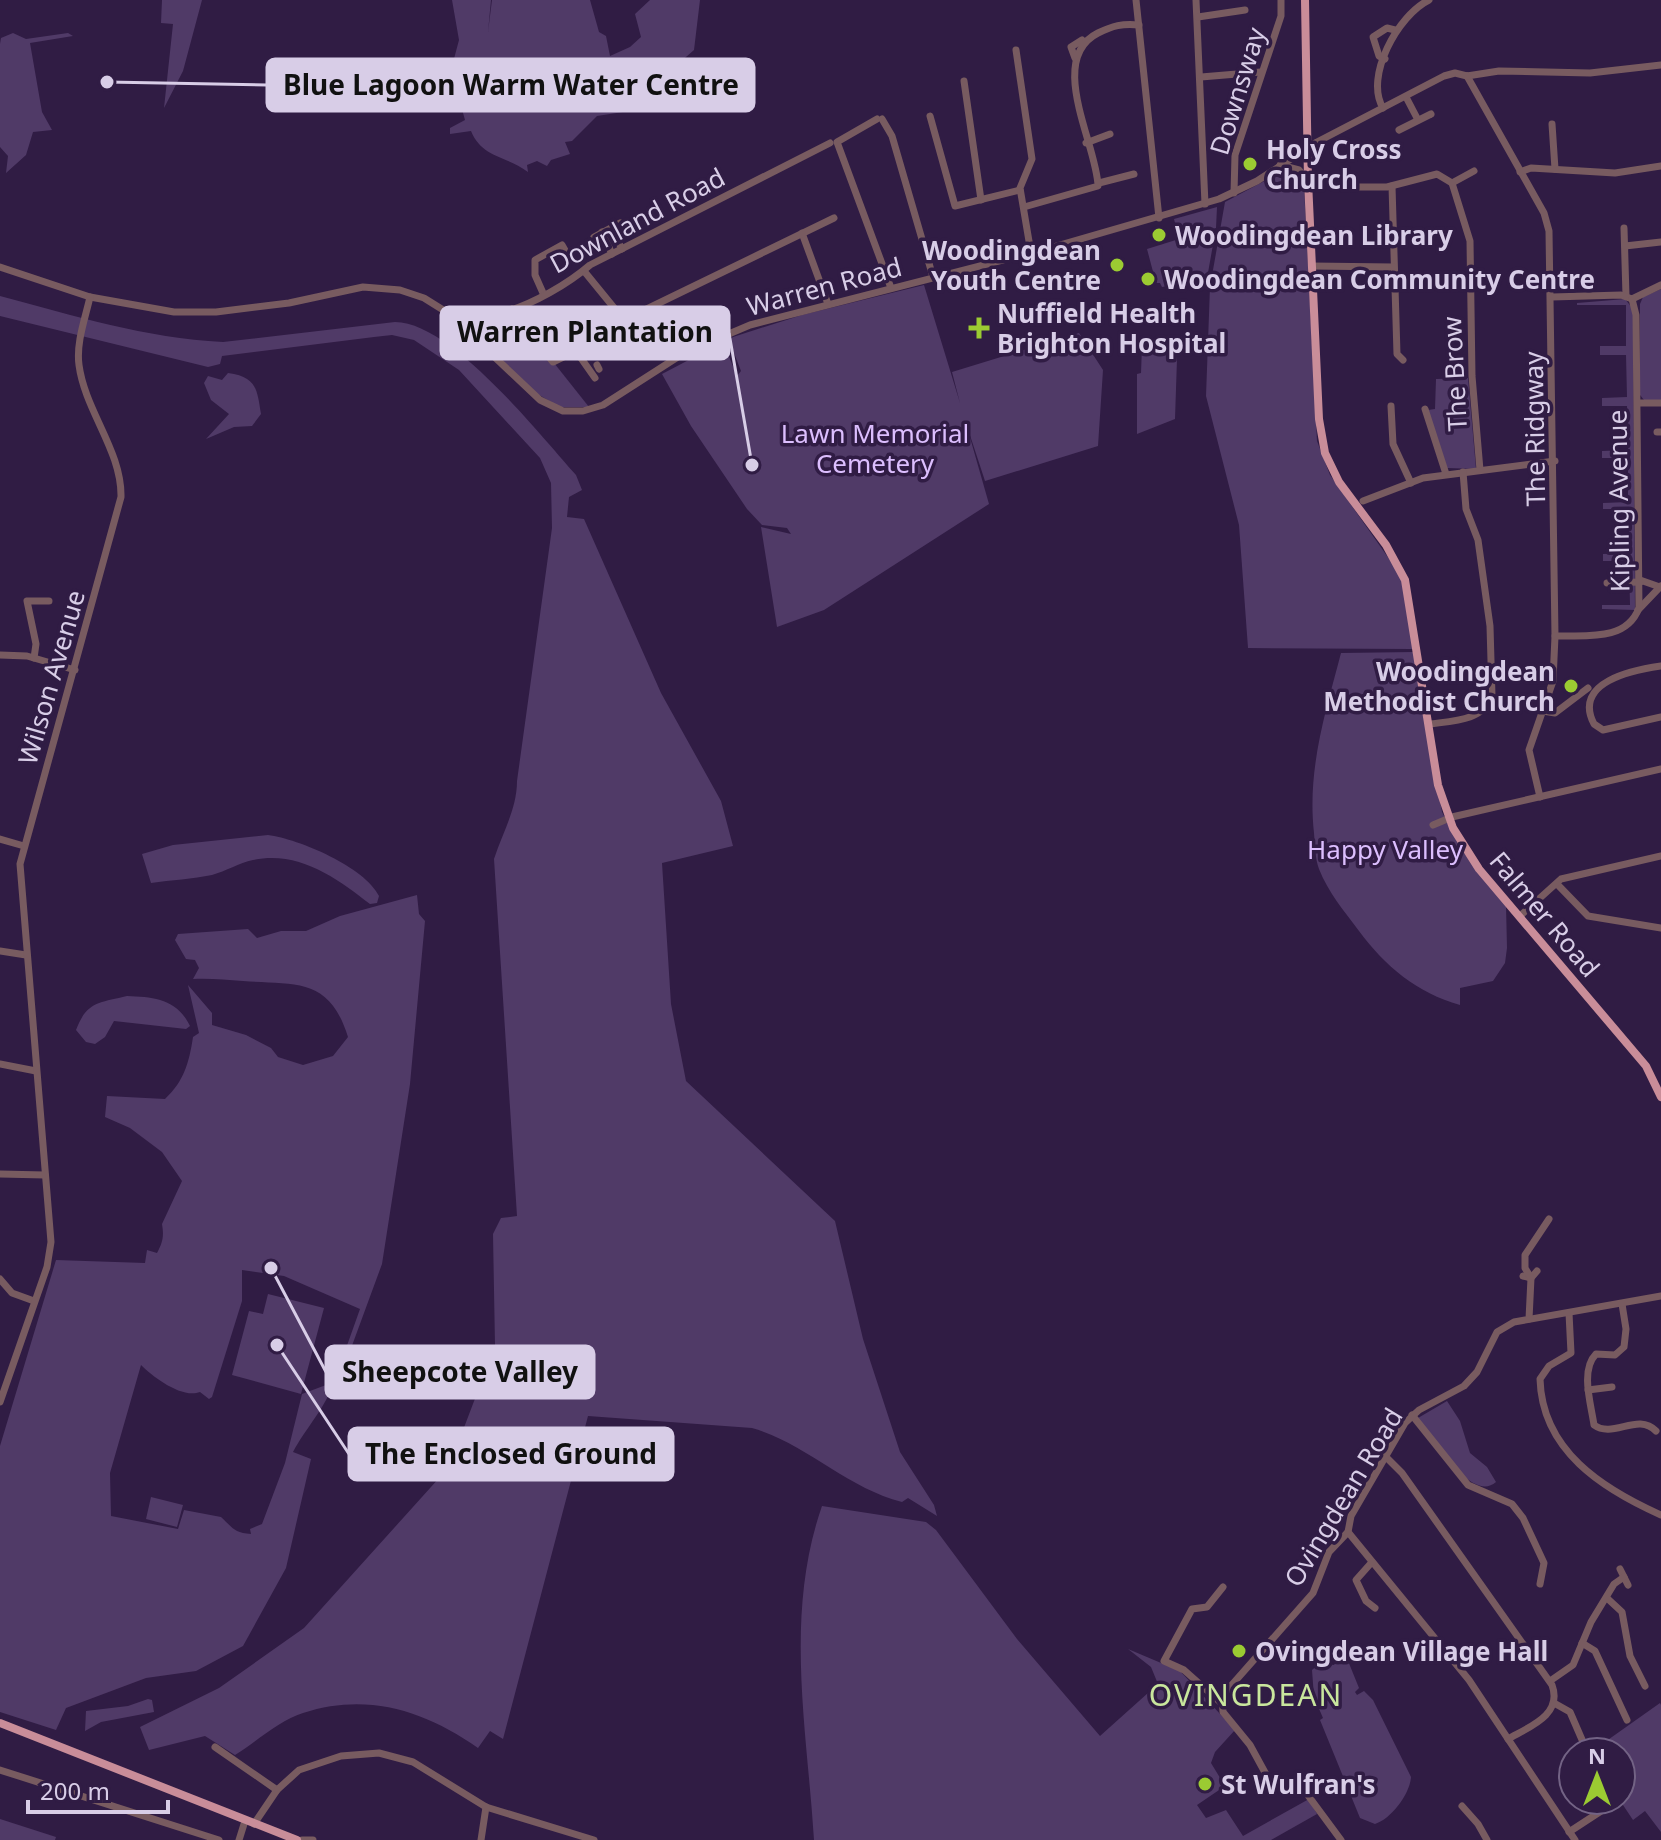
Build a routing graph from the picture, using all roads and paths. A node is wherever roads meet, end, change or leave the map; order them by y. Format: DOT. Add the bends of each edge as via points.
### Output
graph roads {
  1 [pos="1136,0"];
  2 [pos="1196,0"];
  3 [pos="1281,0"];
  4 [pos="1305,0"];
  5 [pos="1429,0"];
  6 [pos="1245,10"];
  7 [pos="1198,17"];
  8 [pos="1139,25"];
  9 [pos="1395,30"];
  10 [pos="1016,50"];
  11 [pos="1385,59"];
  12 [pos="1661,65"];
  13 [pos="1261,72"];
  14 [pos="1467,76"];
  15 [pos="1201,77"];
  16 [pos="964,81"];
  17 [pos="1406,97"];
  18 [pos="1383,108"];
  19 [pos="1431,114"];
  20 [pos="930,116"];
  21 [pos="1418,120"];
  22 [pos="1551,128"];
  23 [pos="1399,130"];
  24 [pos="1110,134"];
  25 [pos="834,141"];
  26 [pos="1086,143"];
  27 [pos="1308,146"];
  28 [pos="1280,165"];
  29 [pos="1661,166"];
  30 [pos="1555,169"];
  31 [pos="1474,171"];
  32 [pos="1520,172"];
  33 [pos="1134,174"];
  34 [pos="1308,181"];
  35 [pos="1099,183"];
  36 [pos="1452,183"];
  37 [pos="1392,186"];
  38 [pos="1020,190"];
  39 [pos="1359,190"];
  40 [pos="1234,193"];
  41 [pos="981,200"];
  42 [pos="1205,204"];
  43 [pos="1024,207"];
  44 [pos="834,218"];
  45 [pos="1159,218"];
  46 [pos="620,223"];
  47 [pos="611,228"];
  48 [pos="1624,228"];
  49 [pos="602,232"];
  50 [pos="802,233"];
  51 [pos="594,237"];
  52 [pos="1661,242"];
  53 [pos="563,245"];
  54 [pos="1625,246"];
  55 [pos="622,249"];
  56 [pos="527,253"];
  57 [pos="1031,253"];
  58 [pos="612,254"];
  59 [pos="535,260"];
  60 [pos="1312,266"];
  61 [pos="0,267"];
  62 [pos="1393,267"];
  63 [pos="584,271"];
  64 [pos="933,277"];
  65 [pos="1661,285"];
  66 [pos="891,288"];
  67 [pos="543,293"];
  68 [pos="90,297"];
  69 [pos="1552,297"];
  70 [pos="1629,298"];
  71 [pos="828,304"];
  72 [pos="512,309"];
  73 [pos="624,320"];
  74 [pos="462,326"];
  75 [pos="576,351"];
  76 [pos="1403,360"];
  77 [pos="596,369"];
  78 [pos="1638,403"];
  79 [pos="1661,403"];
  80 [pos="1391,406"];
  81 [pos="1425,409"];
  82 [pos="1555,461"];
  83 [pos="1480,470"];
  84 [pos="1463,472"];
  85 [pos="1446,474"];
  86 [pos="1411,483"];
  87 [pos="1363,501"];
  88 [pos="1640,581"];
  89 [pos="1607,583"];
  90 [pos="1661,587"];
  91 [pos="49,601"];
  92 [pos="1638,610"];
  93 [pos="1555,636"];
  94 [pos="0,655"];
  95 [pos="34,658"];
  96 [pos="1661,666"];
  97 [pos="75,670"];
  98 [pos="1588,688"];
  99 [pos="1543,711"];
  100 [pos="1661,717"];
  101 [pos="1430,724"];
  102 [pos="1661,769"];
  103 [pos="1540,797"];
  104 [pos="1449,818"];
  105 [pos="1433,825"];
  106 [pos="0,839"];
  107 [pos="24,846"];
  108 [pos="1661,856"];
  109 [pos="1557,884"];
  110 [pos="1520,916"];
  111 [pos="1661,928"];
  112 [pos="0,951"];
  113 [pos="26,955"];
  114 [pos="0,1064"];
  115 [pos="36,1071"];
  116 [pos="1661,1097"];
  117 [pos="0,1174"];
  118 [pos="45,1175"];
  119 [pos="1549,1219"];
  120 [pos="0,1279"];
  121 [pos="1661,1296"];
  122 [pos="34,1301"];
  123 [pos="1622,1304"];
  124 [pos="1569,1313"];
  125 [pos="1529,1319"];
  126 [pos="1612,1387"];
  127 [pos="1588,1390"];
  128 [pos="0,1402"];
  129 [pos="1412,1415"];
  130 [pos="1656,1431"];
  131 [pos="1385,1456"];
  132 [pos="1661,1515"];
  133 [pos="1348,1532"];
  134 [pos="1372,1562"];
  135 [pos="1540,1584"];
  136 [pos="1628,1585"];
  137 [pos="1223,1587"];
  138 [pos="1608,1599"];
  139 [pos="1375,1608"];
  140 [pos="1582,1643"];
  141 [pos="1550,1681"];
  142 [pos="1645,1682"];
  143 [pos="1220,1702"];
  144 [pos="1554,1703"];
  145 [pos="1627,1720"];
  146 [pos="0,1723"];
  147 [pos="1580,1736"];
  148 [pos="1508,1739"];
  149 [pos="217,1752"];
  150 [pos="0,1770"];
  151 [pos="277,1790"];
  152 [pos="486,1807"];
  153 [pos="1466,1809"];
  154 [pos="1594,1816"];
  155 [pos="250,1822"];
  156 [pos="1569,1832"];
  157 [pos="219,1840"];
  158 [pos="239,1840"];
  159 [pos="299,1840"];
  160 [pos="313,1840"];
  161 [pos="481,1840"];
  162 [pos="594,1840"];
  163 [pos="1341,1840"];
  164 [pos="1487,1840"];
  165 [pos="1575,1840"];
  1 -- 8 [label="street"];
  2 -- 7 [label="street"];
  3 -- 13 [label="street, Downsway" via="1281,16"];
  4 -- 27 [label="main road, Falmer Road"];
  5 -- 9 [label="street"];
  6 -- 7 [label="street"];
  7 -- 15 [label="street"];
  8 -- 26 [label="street" via="1114,26 1084,40 1075,58"];
  8 -- 45 [label="street"];
  9 -- 11 [label="street"];
  9 -- 11 [label="street" via="1387,28 1372,38"];
  10 -- 38 [label="street" via="1032,159"];
  11 -- 18 [label="street" via="1377,94"];
  12 -- 14 [label="street, Warren Road"];
  13 -- 15 [label="street"];
  13 -- 40 [label="street, Downsway" via="1235,155"];
  14 -- 17 [label="street, Warren Road" via="1448,74"];
  14 -- 32 [label="street, The Ridgway"];
  15 -- 42 [label="street"];
  16 -- 41 [label="street"];
  17 -- 18 [label="street, Warren Road"];
  17 -- 21 [label="street"];
  18 -- 27 [label="street, Warren Road"];
  19 -- 21 [label="street"];
  20 -- 41 [label="street" via="955,206"];
  21 -- 23 [label="street"];
  22 -- 30 [label="street"];
  24 -- 26 [label="street"];
  25 -- 55 [label="street, Downland Road"];
  25 -- 64 [label="street, Downland Road" via="880,119 893,139"];
  25 -- 66 [label="street"];
  26 -- 35 [label="street"];
  27 -- 28 [label="street, Warren Road"];
  27 -- 34 [label="main road, Falmer Road"];
  28 -- 34 [label="street" via="1299,170"];
  28 -- 40 [label="street, Warren Road"];
  29 -- 30 [label="street" via="1615,173"];
  30 -- 32 [label="street"];
  31 -- 36 [label="street"];
  32 -- 69 [label="street, The Ridgway" via="1549,224"];
  33 -- 35 [label="street"];
  34 -- 60 [label="main road, Falmer Road"];
  35 -- 43 [label="street"];
  36 -- 37 [label="street" via="1437,174"];
  36 -- 83 [label="street, The Brow" via="1470,241"];
  37 -- 39 [label="street"];
  37 -- 62 [label="street"];
  38 -- 41 [label="street"];
  38 -- 43 [label="street"];
  40 -- 42 [label="street, Warren Road"];
  42 -- 45 [label="street, Warren Road"];
  43 -- 57 [label="street"];
  44 -- 50 [label="street"];
  45 -- 57 [label="street, Warren Road"];
  46 -- 47 [label="street"];
  47 -- 49 [label="street"];
  47 -- 55 [label="street"];
  48 -- 54 [label="street, Kipling Avenue"];
  49 -- 51 [label="street"];
  49 -- 58 [label="street"];
  50 -- 71 [label="street"];
  50 -- 73 [label="street"];
  52 -- 54 [label="street"];
  53 -- 59 [label="street"];
  54 -- 70 [label="street, Kipling Avenue"];
  55 -- 58 [label="street, Downland Road"];
  56 -- 59 [label="street"];
  57 -- 64 [label="street, Warren Road"];
  58 -- 63 [label="street, Downland Road"];
  59 -- 67 [label="street"];
  60 -- 62 [label="street"];
  60 -- 101 [label="main road, Falmer Road" via="1323,444 1339,482 1405,580"];
  61 -- 68 [label="street, Warren Road"];
  62 -- 76 [label="street" via="1397,354"];
  63 -- 67 [label="street, Downland Road"];
  63 -- 73 [label="street"];
  64 -- 66 [label="street, Warren Road"];
  65 -- 70 [label="street"];
  66 -- 71 [label="street, Warren Road"];
  67 -- 72 [label="street, Downland Road"];
  68 -- 74 [label="street, Warren Road" via="200,312 387,287 432,302"];
  68 -- 97 [label="street, Wilson Avenue" via="79,370 115,461 121,497"];
  69 -- 70 [label="street"];
  69 -- 82 [label="street, The Ridgway"];
  70 -- 78 [label="street, Kipling Avenue" via="1636,308"];
  71 -- 74 [label="street, Warren Road" via="708,341 654,369 603,405 583,411 563,411 540,400"];
  72 -- 74 [label="street, Downland Road"];
  72 -- 75 [label="street" via="553,362"];
  73 -- 75 [label="street" via="625,327"];
  75 -- 77 [label="street"];
  78 -- 79 [label="street"];
  78 -- 88 [label="street, Kipling Avenue"];
  80 -- 86 [label="street" via="1393,444"];
  81 -- 85 [label="street" via="1424,422"];
  82 -- 83 [label="street"];
  82 -- 93 [label="street, The Ridgway"];
  83 -- 84 [label="street"];
  84 -- 85 [label="street"];
  84 -- 101 [label="street" via="1490,626 1492,696 1478,714"];
  85 -- 86 [label="street"];
  86 -- 87 [label="street"];
  88 -- 89 [label="street"];
  88 -- 90 [label="street"];
  88 -- 92 [label="street, Kipling Avenue"];
  90 -- 92 [label="street"];
  91 -- 95 [label="street" via="27,598 37,646"];
  92 -- 93 [label="street, Kipling Avenue" via="1616,633"];
  93 -- 99 [label="street, The Ridgway" via="1553,681"];
  94 -- 95 [label="street"];
  95 -- 97 [label="street"];
  96 -- 100 [label="street" via="1627,671 1609,680 1593,696 1589,710 1594,724 1605,730"];
  97 -- 107 [label="street, Wilson Avenue"];
  98 -- 99 [label="street" via="1582,698 1554,714"];
  99 -- 103 [label="street, The Ridgway" via="1529,750"];
  101 -- 104 [label="main road, Falmer Road" via="1438,785"];
  102 -- 103 [label="street"];
  103 -- 104 [label="street"];
  104 -- 105 [label="street"];
  104 -- 110 [label="main road, Falmer Road" via="1467,853"];
  106 -- 107 [label="street"];
  107 -- 113 [label="street, Wilson Avenue" via="19,874"];
  108 -- 109 [label="street" via="1566,877"];
  109 -- 110 [label="street"];
  109 -- 111 [label="street" via="1588,916"];
  110 -- 116 [label="main road, Falmer Road" via="1646,1066"];
  112 -- 113 [label="street"];
  113 -- 115 [label="street, Wilson Avenue"];
  114 -- 115 [label="street"];
  115 -- 118 [label="street, Wilson Avenue"];
  117 -- 118 [label="street"];
  118 -- 122 [label="street, Wilson Avenue" via="50,1251"];
  119 -- 125 [label="street" via="1525,1252"];
  120 -- 122 [label="street" via="12,1293"];
  121 -- 123 [label="street, Ovingdean Road"];
  122 -- 128 [label="street, Wilson Avenue"];
  123 -- 124 [label="street, Ovingdean Road"];
  123 -- 127 [label="street" via="1624,1347 1615,1355 1593,1355"];
  124 -- 125 [label="street, Ovingdean Road"];
  124 -- 132 [label="street" via="1570,1354 1549,1366 1540,1379 1553,1428 1582,1469"];
  125 -- 129 [label="street, Ovingdean Road" via="1500,1329 1472,1378"];
  126 -- 127 [label="street"];
  127 -- 130 [label="street" via="1597,1428 1641,1423"];
  129 -- 131 [label="street, Ovingdean Road"];
  129 -- 135 [label="street" via="1468,1485 1512,1504 1523,1518 1544,1563"];
  131 -- 133 [label="street, Ovingdean Road" via="1351,1516"];
  131 -- 141 [label="street" via="1518,1628"];
  133 -- 134 [label="street"];
  133 -- 143 [label="street, Ovingdean Road" via="1329,1552 1313,1593"];
  134 -- 139 [label="street" via="1356,1578 1364,1602"];
  134 -- 148 [label="street" via="1440,1641"];
  136 -- 138 [label="street" via="1622,1573"];
  137 -- 143 [label="street" via="1207,1607 1192,1609 1164,1661 1184,1670"];
  138 -- 140 [label="street"];
  138 -- 142 [label="street" via="1622,1612 1630,1656"];
  140 -- 141 [label="street" via="1573,1665"];
  140 -- 145 [label="street" via="1595,1651 1625,1705"];
  141 -- 144 [label="street"];
  143 -- 163 [label="street" via="1268,1778 1304,1790"];
  144 -- 147 [label="street" via="1570,1712"];
  144 -- 148 [label="street" via="1547,1714"];
  146 -- 155 [label="main road"];
  148 -- 156 [label="street"];
  149 -- 151 [label="street"];
  150 -- 157 [label="street"];
  151 -- 152 [label="street" via="292,1775 320,1761 385,1754 413,1762"];
  151 -- 155 [label="street"];
  152 -- 161 [label="street"];
  152 -- 162 [label="street"];
  153 -- 164 [label="street"];
  154 -- 156 [label="street"];
  155 -- 158 [label="street"];
  155 -- 159 [label="main road"];
  156 -- 165 [label="street"];
  159 -- 160 [label="street"];
}
